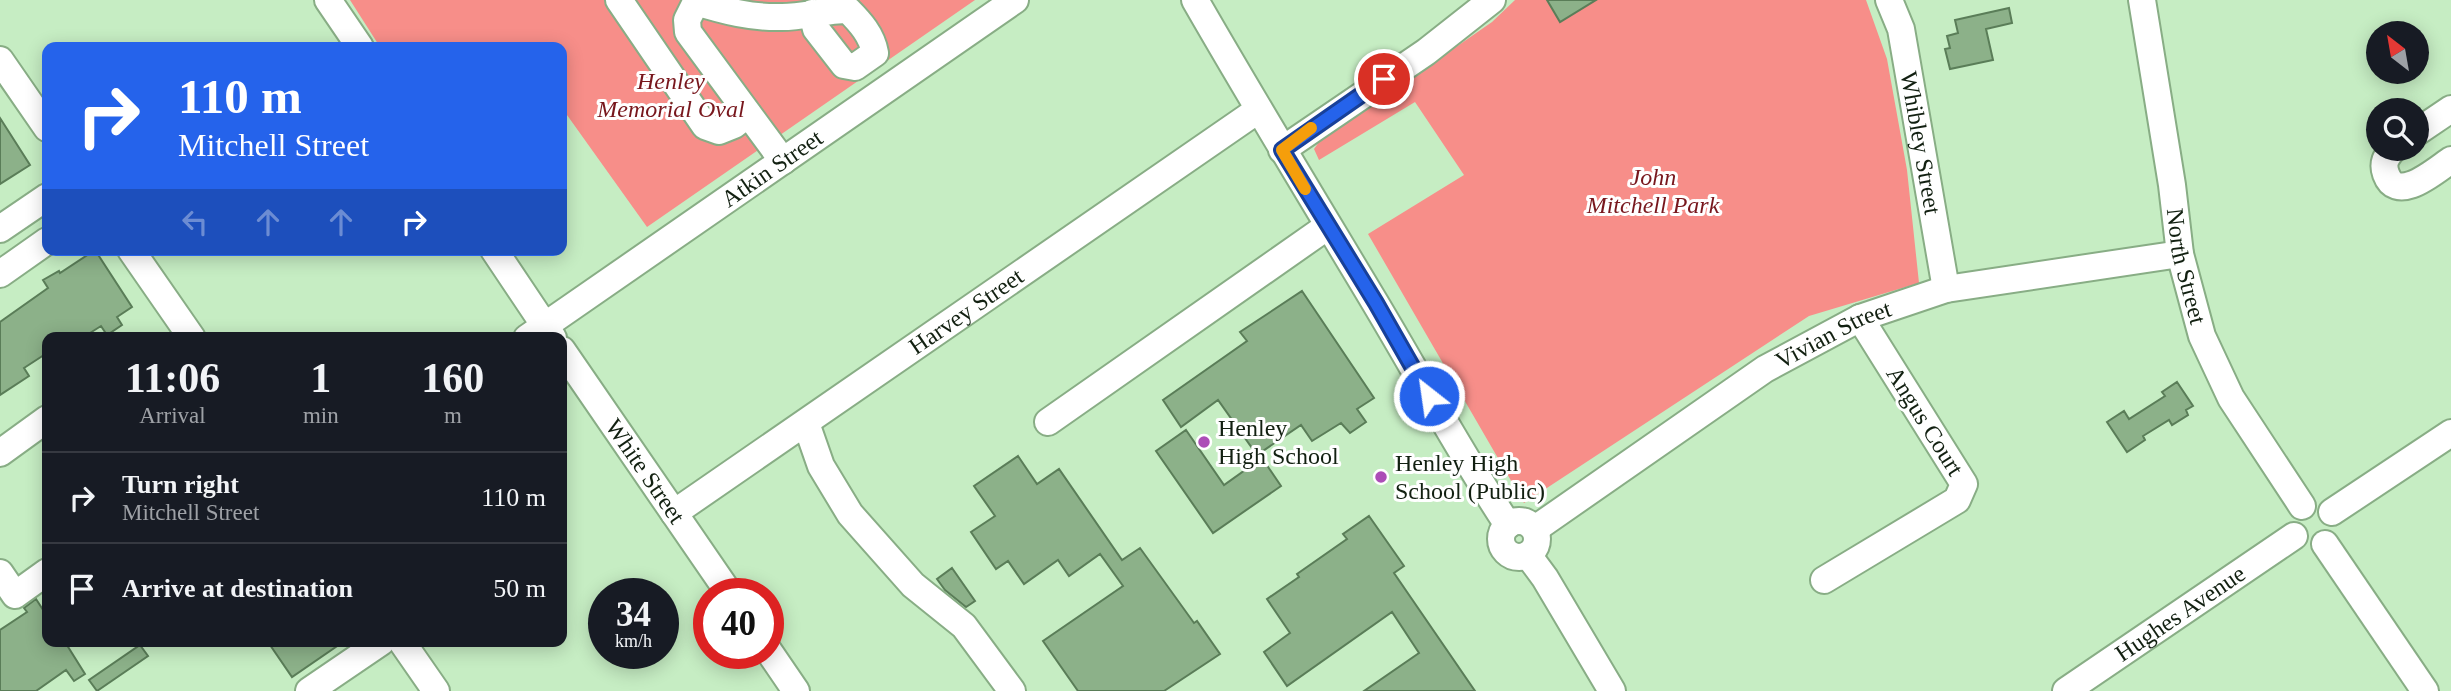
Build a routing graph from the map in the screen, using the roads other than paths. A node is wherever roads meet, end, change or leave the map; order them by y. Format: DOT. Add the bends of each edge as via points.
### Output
graph roads {
  1 [pos="328,0"];
  2 [pos="619,0"];
  3 [pos="1015,0"];
  4 [pos="1195,0"];
  5 [pos="1492,0"];
  6 [pos="1889,0"];
  7 [pos="2143,0"];
  8 [pos="694,1"];
  9 [pos="812,13"];
  10 [pos="357,42"];
  11 [pos="0,60"];
  12 [pos="2451,109"];
  13 [pos="1258,110"];
  14 [pos="748,114"];
  15 [pos="42,121"];
  16 [pos="2429,124"];
  17 [pos="1282,150"];
  18 [pos="2451,160"];
  19 [pos="783,161"];
  20 [pos="2385,161"];
  21 [pos="42,200"];
  22 [pos="1328,226"];
  23 [pos="0,229"];
  24 [pos="42,245"];
  25 [pos="2180,254"];
  26 [pos="134,256"];
  27 [pos="497,256"];
  28 [pos="0,274"];
  29 [pos="1947,289"];
  30 [pos="1860,317"];
  31 [pos="177,332"];
  32 [pos="541,332"];
  33 [pos="545,332"];
  34 [pos="567,357"];
  35 [pos="1048,422"];
  36 [pos="42,423"];
  37 [pos="806,423"];
  38 [pos="2451,433"];
  39 [pos="0,453"];
  40 [pos="2302,506"];
  41 [pos="2332,512"];
  42 [pos="674,513"];
  43 [pos="1508,525"];
  44 [pos="1535,529"];
  45 [pos="2294,536"];
  46 [pos="2325,544"];
  47 [pos="1528,555"];
  48 [pos="0,573"];
  49 [pos="42,576"];
  50 [pos="719,578"];
  51 [pos="1824,580"];
  52 [pos="374,647"];
  53 [pos="405,647"];
  54 [pos="780,669"];
  55 [pos="793,690"];
  56 [pos="309,691"];
  57 [pos="436,691"];
  58 [pos="1012,691"];
  59 [pos="1612,691"];
  60 [pos="2066,691"];
  61 [pos="2425,691"];
  1 -- 10 [label="street"];
  2 -- 14 [label="street" via="705,126 719,131"];
  3 -- 19 [label="street, Atkin Street"];
  4 -- 13 [label="street"];
  5 -- 17 [label="street" via="1426,52"];
  6 -- 29 [label="street, Whibley Street" via="1901,29"];
  7 -- 25 [label="street, North Street"];
  8 -- 9 [label="street" via="739,15"];
  8 -- 14 [label="street" via="688,32"];
  11 -- 15 [label="street"];
  12 -- 16 [label="street"];
  13 -- 17 [label="street"];
  13 -- 37 [label="street, Harvey Street"];
  14 -- 19 [label="street"];
  17 -- 22 [label="street"];
  18 -- 20 [label="street" via="2406,186 2395,186 2388,179"];
  19 -- 33 [label="street, Atkin Street"];
  21 -- 23 [label="street"];
  22 -- 35 [label="street"];
  22 -- 43 [label="street"];
  24 -- 28 [label="street"];
  25 -- 29 [label="street, Vivian Street"];
  25 -- 40 [label="street, North Street" via="2202,336 2231,398"];
  26 -- 31 [label="street"];
  27 -- 32 [label="street"];
  29 -- 30 [label="street, Vivian Street"];
  30 -- 44 [label="street, Vivian Street" via="1765,369"];
  30 -- 51 [label="street, Angus Court" via="1965,484 1957,500"];
  34 -- 42 [label="street, White Street"];
  36 -- 39 [label="street"];
  37 -- 42 [label="street, Harvey Street"];
  37 -- 58 [label="street" via="821,466 850,514 913,585 964,626"];
  38 -- 41 [label="street"];
  40 -- 41 [label="street" via="2319,504"];
  40 -- 45 [label="street" via="2292,520"];
  41 -- 46 [label="street" via="2335,528"];
  42 -- 50 [label="street, White Street"];
  43 -- 44 [label="street" via="1527,522"];
  43 -- 47 [label="street" via="1502,535 1504,548 1515,556"];
  44 -- 47 [label="street" via="1537,541"];
  45 -- 46 [label="street" via="2309,547"];
  45 -- 60 [label="street, Hughes Avenue"];
  46 -- 61 [label="street"];
  47 -- 59 [label="street"];
  48 -- 49 [label="street" via="15,595"];
  52 -- 56 [label="street"];
  53 -- 57 [label="street"];
  54 -- 55 [label="street"];
}
